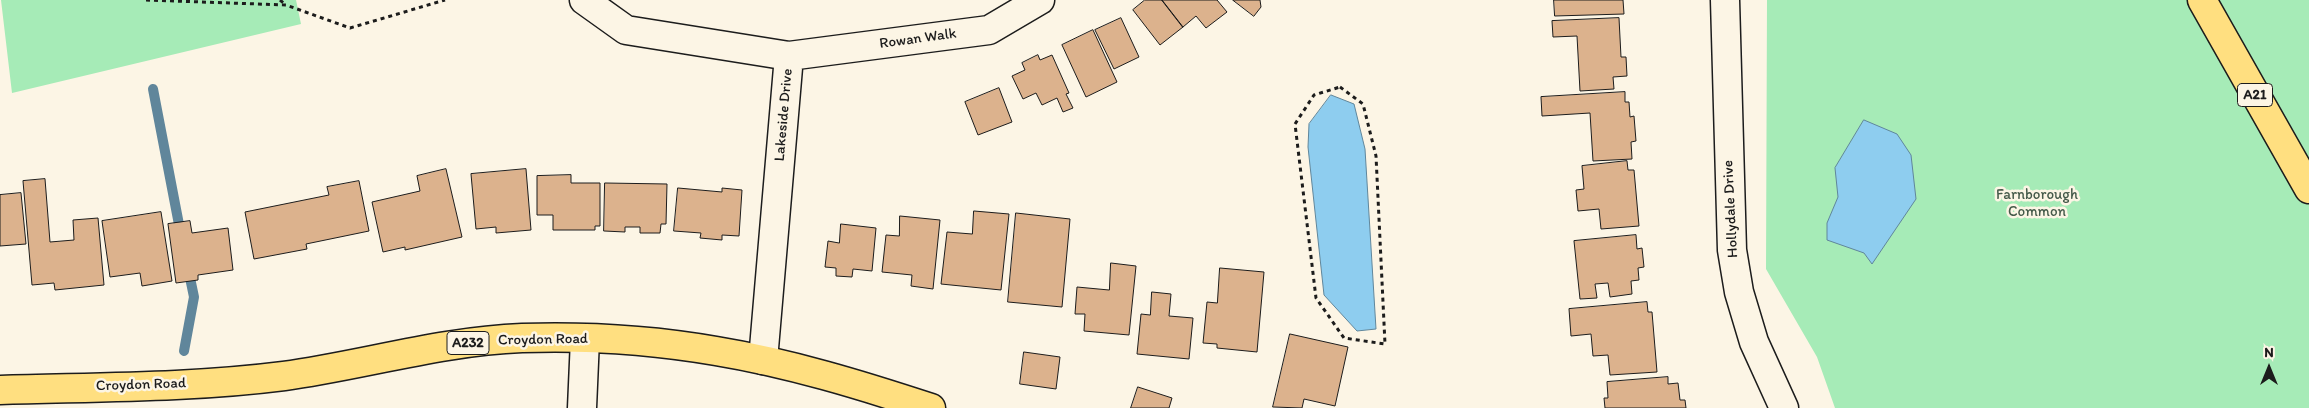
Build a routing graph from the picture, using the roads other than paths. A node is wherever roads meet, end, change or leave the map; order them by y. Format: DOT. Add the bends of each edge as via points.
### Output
graph roads {
  1 [pos="584,0"];
  2 [pos="1040,0"];
  3 [pos="1724,0"];
  4 [pos="2202,0"];
  5 [pos="789,56"];
  6 [pos="2309,189"];
  7 [pos="585,339"];
  8 [pos="763,360"];
  9 [pos="0,390"];
  10 [pos="582,408"];
  11 [pos="931,408"];
  12 [pos="1784,408"];
  1 -- 5 [label="street, Lakeside Drive" via="626,30"];
  2 -- 5 [label="street, Rowan Walk" via="989,30"];
  3 -- 12 [label="street, Hollydale Drive" via="1732,250 1738,292 1754,342"];
  4 -- 6 [label="highway, A21"];
  5 -- 8 [label="street, Lakeside Drive"];
  7 -- 8 [label="highway, Croydon Road / A232" via="714,350"];
  7 -- 9 [label="highway, Croydon Road / A232" via="522,338 480,342 245,380"];
  7 -- 10 [label="street"];
  8 -- 11 [label="highway, Croydon Road / A232"];
}
